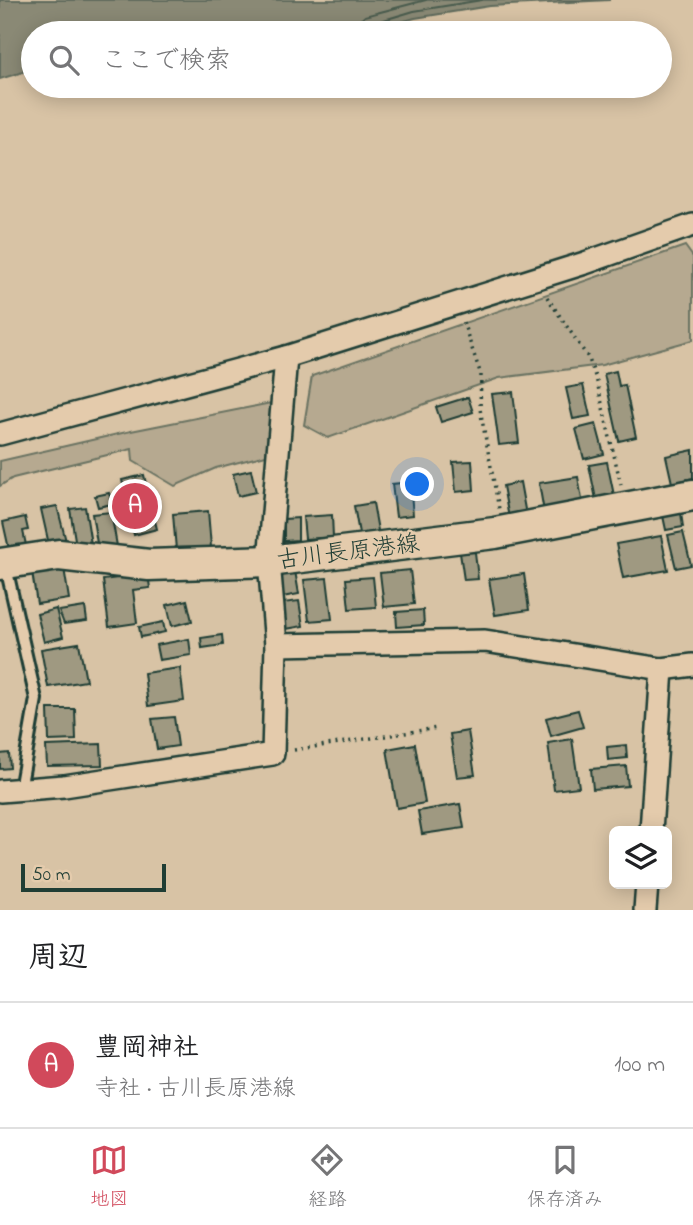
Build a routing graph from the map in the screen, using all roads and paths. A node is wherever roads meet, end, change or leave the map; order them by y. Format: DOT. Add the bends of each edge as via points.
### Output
graph roads {
  1 [pos="693,225"];
  2 [pos="546,296"];
  3 [pos="459,311"];
  4 [pos="286,357"];
  5 [pos="0,434"];
  6 [pos="693,495"];
  7 [pos="626,508"];
  8 [pos="503,532"];
  9 [pos="269,561"];
  10 [pos="2,563"];
  11 [pos="276,645"];
  12 [pos="693,665"];
  13 [pos="662,669"];
  14 [pos="437,728"];
  15 [pos="273,754"];
  16 [pos="10,790"];
  17 [pos="651,826"];
  18 [pos="647,889"];
  19 [pos="645,910"];
  1 -- 4 [label="street"];
  2 -- 7 [label="path" via="589,359"];
  3 -- 8 [label="path" via="481,375 481,409"];
  4 -- 5 [label="street"];
  4 -- 9 [label="street"];
  6 -- 7 [label="main road, 古川長原港線"];
  7 -- 8 [label="main road, 古川長原港線"];
  8 -- 9 [label="main road, 古川長原港線"];
  9 -- 10 [label="main road, 古川長原港線" via="149,565 59,555"];
  9 -- 11 [label="street"];
  10 -- 16 [label="lane" via="36,699"];
  11 -- 13 [label="street" via="485,641"];
  11 -- 15 [label="street"];
  12 -- 13 [label="street"];
  13 -- 17 [label="street"];
  14 -- 15 [label="path"];
  15 -- 16 [label="street"];
  18 -- 19 [label="street"];
}
